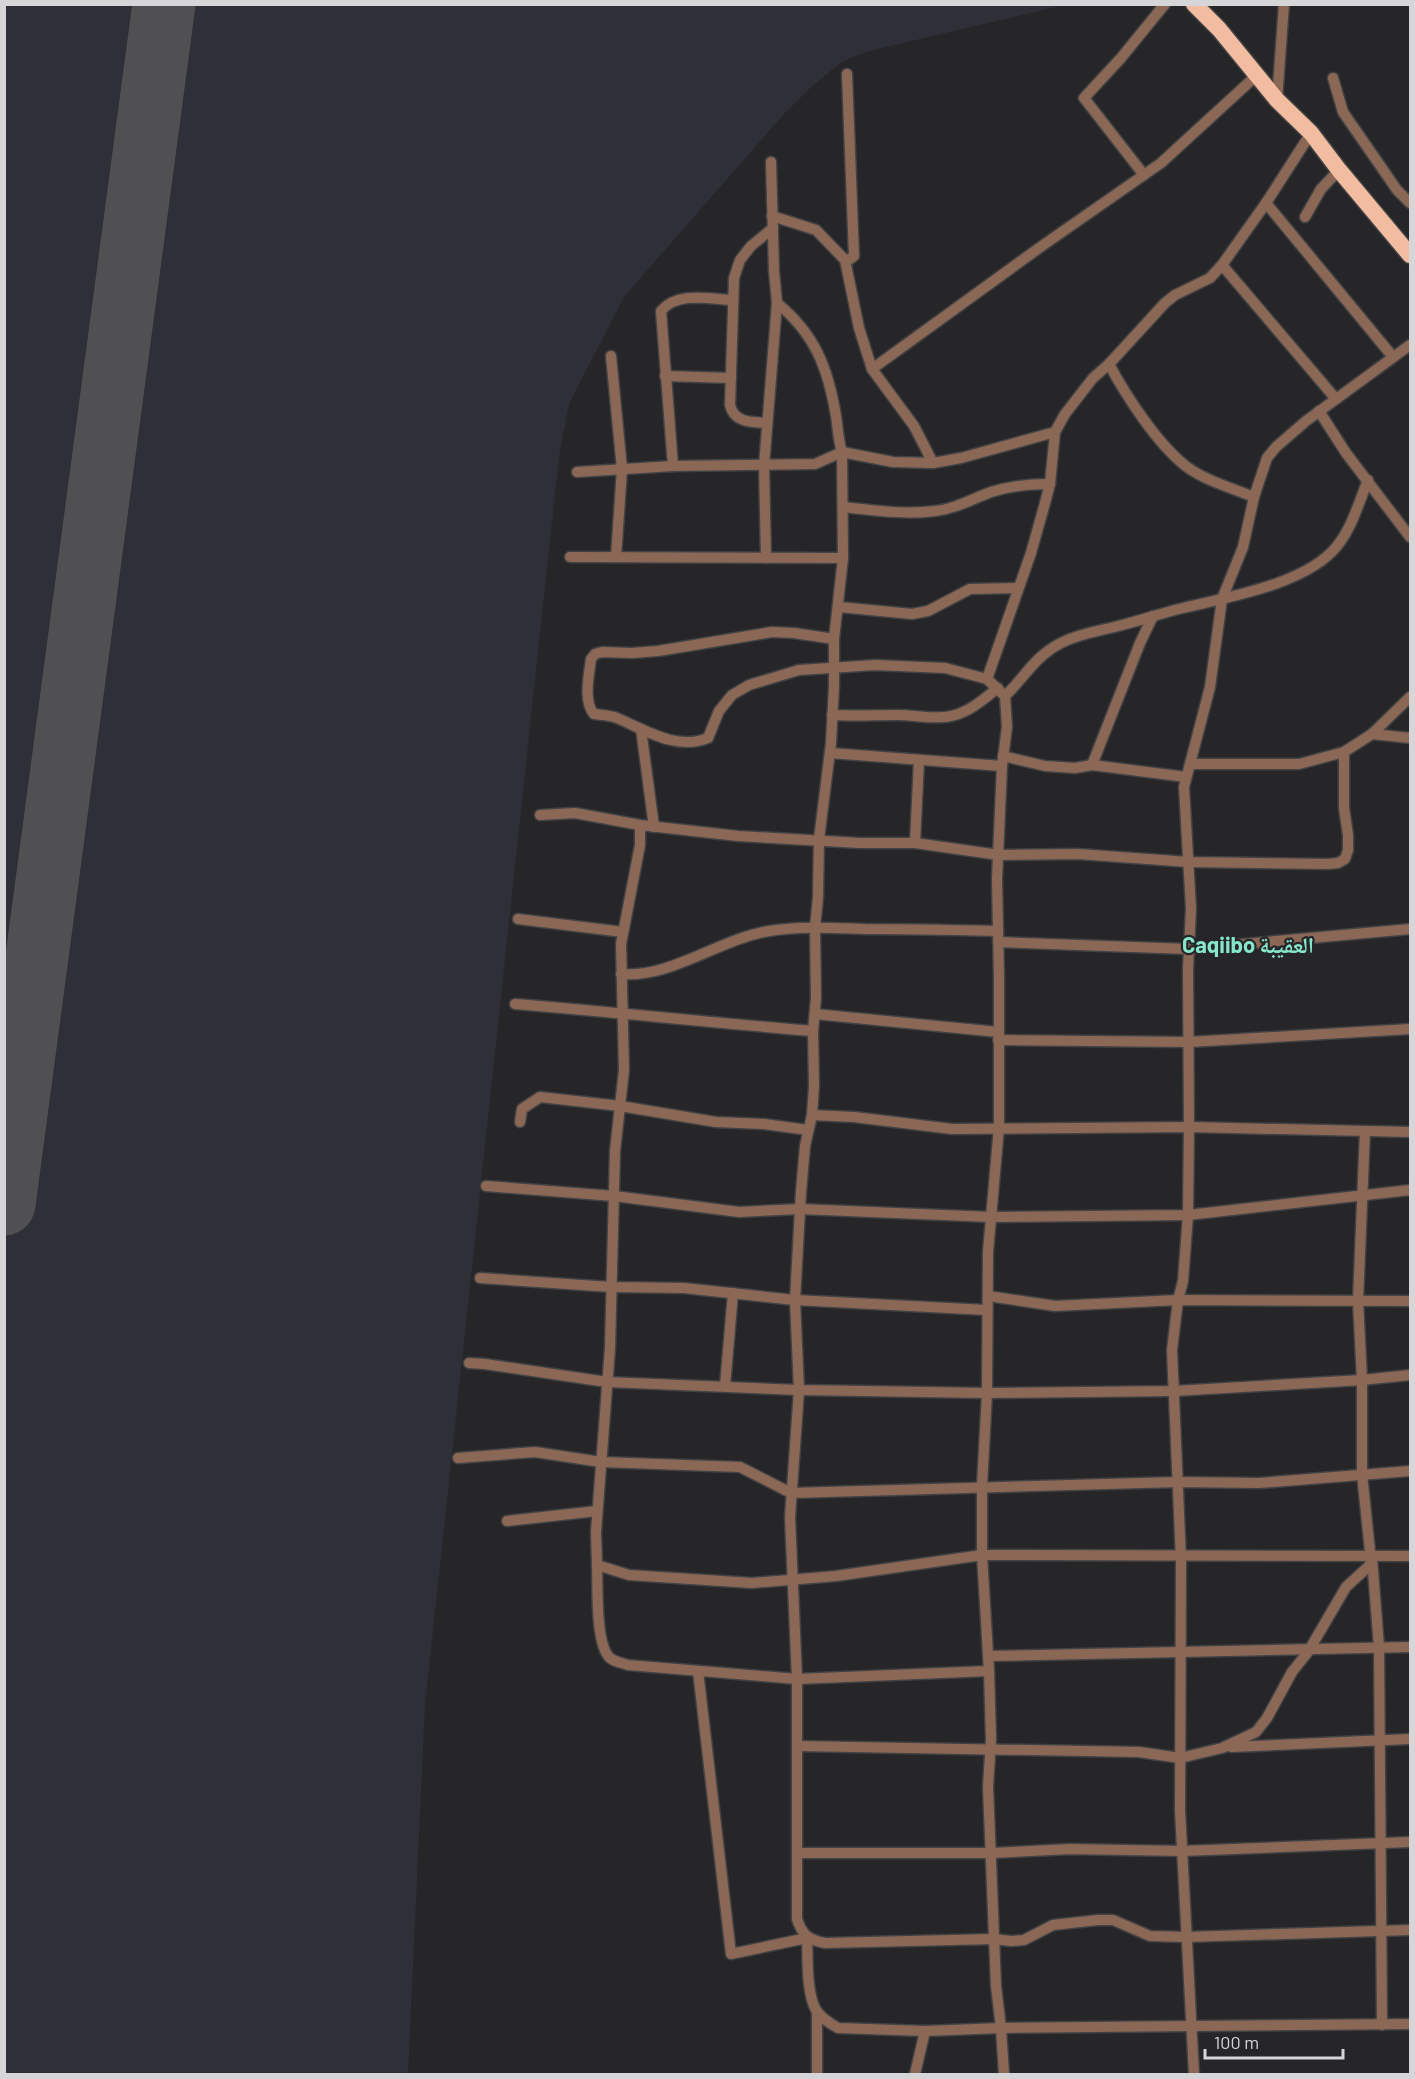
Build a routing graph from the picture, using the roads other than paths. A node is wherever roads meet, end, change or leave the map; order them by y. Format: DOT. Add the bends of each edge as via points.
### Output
graph roads {
  1 [pos="1166,4"];
  2 [pos="1194,4"];
  3 [pos="1284,4"];
  4 [pos="1205,10"];
  5 [pos="848,74"];
  6 [pos="1257,75"];
  7 [pos="1333,78"];
  8 [pos="1277,100"];
  9 [pos="1311,133"];
  10 [pos="771,162"];
  11 [pos="1339,170"];
  12 [pos="1144,175"];
  13 [pos="1266,203"];
  14 [pos="1410,203"];
  15 [pos="772,216"];
  16 [pos="1305,217"];
  17 [pos="773,228"];
  18 [pos="1410,255"];
  19 [pos="845,260"];
  20 [pos="1222,265"];
  21 [pos="733,300"];
  22 [pos="777,303"];
  23 [pos="1410,345"];
  24 [pos="610,357"];
  25 [pos="1393,357"];
  26 [pos="1109,364"];
  27 [pos="872,369"];
  28 [pos="665,376"];
  29 [pos="731,378"];
  30 [pos="1336,399"];
  31 [pos="1319,411"];
  32 [pos="767,423"];
  33 [pos="1055,432"];
  34 [pos="842,452"];
  35 [pos="933,463"];
  36 [pos="673,466"];
  37 [pos="764,466"];
  38 [pos="622,470"];
  39 [pos="577,472"];
  40 [pos="1368,480"];
  41 [pos="1050,484"];
  42 [pos="1254,497"];
  43 [pos="843,507"];
  44 [pos="1410,537"];
  45 [pos="570,557"];
  46 [pos="616,557"];
  47 [pos="766,558"];
  48 [pos="843,558"];
  49 [pos="1018,588"];
  50 [pos="1222,599"];
  51 [pos="839,606"];
  52 [pos="1153,616"];
  53 [pos="834,639"];
  54 [pos="834,668"];
  55 [pos="987,679"];
  56 [pos="1001,692"];
  57 [pos="1410,697"];
  58 [pos="832,715"];
  59 [pos="640,729"];
  60 [pos="1372,734"];
  61 [pos="1410,738"];
  62 [pos="1344,752"];
  63 [pos="830,753"];
  64 [pos="919,760"];
  65 [pos="1002,761"];
  66 [pos="1191,764"];
  67 [pos="1092,765"];
  68 [pos="1186,777"];
  69 [pos="540,815"];
  70 [pos="640,825"];
  71 [pos="654,826"];
  72 [pos="819,839"];
  73 [pos="915,843"];
  74 [pos="999,855"];
  75 [pos="1189,862"];
  76 [pos="518,919"];
  77 [pos="815,928"];
  78 [pos="1410,929"];
  79 [pos="623,932"];
  80 [pos="998,937"];
  81 [pos="1188,949"];
  82 [pos="621,974"];
  83 [pos="514,1005"];
  84 [pos="623,1012"];
  85 [pos="815,1014"];
  86 [pos="1410,1029"];
  87 [pos="813,1031"];
  88 [pos="998,1036"];
  89 [pos="1189,1042"];
  90 [pos="620,1106"];
  91 [pos="812,1115"];
  92 [pos="520,1122"];
  93 [pos="1189,1127"];
  94 [pos="999,1128"];
  95 [pos="808,1130"];
  96 [pos="1365,1131"];
  97 [pos="1410,1132"];
  98 [pos="486,1186"];
  99 [pos="1410,1190"];
  100 [pos="1362,1195"];
  101 [pos="614,1196"];
  102 [pos="800,1209"];
  103 [pos="1188,1215"];
  104 [pos="991,1217"];
  105 [pos="480,1278"];
  106 [pos="611,1287"];
  107 [pos="733,1293"];
  108 [pos="988,1296"];
  109 [pos="795,1300"];
  110 [pos="1178,1300"];
  111 [pos="1410,1300"];
  112 [pos="1358,1301"];
  113 [pos="987,1310"];
  114 [pos="469,1363"];
  115 [pos="1410,1376"];
  116 [pos="1362,1380"];
  117 [pos="607,1382"];
  118 [pos="725,1386"];
  119 [pos="799,1390"];
  120 [pos="1174,1391"];
  121 [pos="987,1392"];
  122 [pos="458,1458"];
  123 [pos="601,1462"];
  124 [pos="1410,1471"];
  125 [pos="1362,1474"];
  126 [pos="1178,1482"];
  127 [pos="982,1486"];
  128 [pos="791,1492"];
  129 [pos="597,1511"];
  130 [pos="507,1521"];
  131 [pos="982,1555"];
  132 [pos="1181,1556"];
  133 [pos="1372,1556"];
  134 [pos="1410,1556"];
  135 [pos="597,1565"];
  136 [pos="794,1580"];
  137 [pos="1379,1647"];
  138 [pos="1410,1647"];
  139 [pos="1310,1649"];
  140 [pos="1180,1652"];
  141 [pos="989,1656"];
  142 [pos="698,1671"];
  143 [pos="989,1671"];
  144 [pos="797,1679"];
  145 [pos="1410,1739"];
  146 [pos="1380,1741"];
  147 [pos="797,1746"];
  148 [pos="990,1748"];
  149 [pos="1222,1748"];
  150 [pos="1180,1758"];
  151 [pos="1410,1842"];
  152 [pos="1381,1843"];
  153 [pos="1182,1851"];
  154 [pos="991,1853"];
  155 [pos="798,1854"];
  156 [pos="1410,1930"];
  157 [pos="1380,1931"];
  158 [pos="1186,1937"];
  159 [pos="807,1938"];
  160 [pos="994,1939"];
  161 [pos="816,2012"];
  162 [pos="1410,2024"];
  163 [pos="1382,2025"];
  164 [pos="1192,2026"];
  165 [pos="1001,2028"];
  166 [pos="925,2031"];
  167 [pos="817,2074"];
  168 [pos="915,2074"];
  169 [pos="1004,2074"];
  170 [pos="1194,2074"];
  1 -- 12 [label="street" via="1084,98"];
  2 -- 4 [label="highway"];
  3 -- 8 [label="street"];
  4 -- 6 [label="highway"];
  5 -- 19 [label="street" via="855,250 854,256"];
  6 -- 8 [label="highway"];
  6 -- 12 [label="street" via="1161,164"];
  7 -- 14 [label="street" via="1344,112"];
  8 -- 9 [label="highway"];
  9 -- 11 [label="highway"];
  9 -- 13 [label="street"];
  10 -- 15 [label="street"];
  11 -- 16 [label="street" via="1321,189"];
  11 -- 18 [label="highway"];
  12 -- 27 [label="street"];
  13 -- 20 [label="street"];
  13 -- 25 [label="street"];
  15 -- 17 [label="street"];
  15 -- 19 [label="street" via="816,230"];
  17 -- 21 [label="street" via="740,260"];
  17 -- 22 [label="street"];
  19 -- 27 [label="street"];
  20 -- 26 [label="street" via="1210,278 1165,303"];
  20 -- 30 [label="street"];
  21 -- 28 [label="street" via="679,298 667,303 660,321"];
  21 -- 29 [label="street"];
  22 -- 32 [label="street"];
  22 -- 34 [label="street" via="806,330 819,356 831,388"];
  23 -- 25 [label="street"];
  24 -- 38 [label="street"];
  25 -- 30 [label="street"];
  26 -- 33 [label="street" via="1065,414"];
  26 -- 42 [label="street" via="1171,453 1205,477"];
  27 -- 35 [label="street" via="914,426"];
  28 -- 29 [label="street"];
  28 -- 36 [label="street"];
  29 -- 32 [label="street" via="732,412 739,419"];
  30 -- 31 [label="street"];
  31 -- 40 [label="street"];
  31 -- 42 [label="street" via="1267,458"];
  32 -- 37 [label="street"];
  33 -- 35 [label="street"];
  33 -- 41 [label="street"];
  34 -- 35 [label="street" via="893,462"];
  34 -- 37 [label="street" via="815,464"];
  34 -- 43 [label="street"];
  36 -- 37 [label="street"];
  36 -- 38 [label="street"];
  37 -- 47 [label="street"];
  38 -- 39 [label="street"];
  38 -- 46 [label="street"];
  40 -- 44 [label="street"];
  40 -- 50 [label="street" via="1336,548 1281,582"];
  41 -- 43 [label="street" via="993,492 935,511"];
  41 -- 49 [label="street"];
  42 -- 50 [label="street" via="1243,547"];
  43 -- 48 [label="street"];
  45 -- 46 [label="street"];
  46 -- 47 [label="street"];
  47 -- 48 [label="street"];
  48 -- 51 [label="street"];
  49 -- 51 [label="street" via="970,589 928,611 912,614"];
  49 -- 55 [label="street"];
  50 -- 52 [label="street"];
  50 -- 66 [label="street" via="1210,687"];
  51 -- 53 [label="street"];
  52 -- 56 [label="street" via="1059,644 1038,658 1016,685"];
  52 -- 67 [label="street"];
  53 -- 54 [label="street"];
  53 -- 59 [label="street" via="772,632 658,651 595,654 590,665 590,710"];
  54 -- 55 [label="street" via="934,667"];
  54 -- 58 [label="street"];
  54 -- 59 [label="street" via="799,670 749,685 732,695 719,711 708,738 699,742 685,743"];
  55 -- 56 [label="street"];
  56 -- 58 [label="street" via="951,716"];
  56 -- 65 [label="street" via="1006,727"];
  57 -- 60 [label="street"];
  58 -- 63 [label="street"];
  59 -- 71 [label="street"];
  60 -- 61 [label="street"];
  60 -- 62 [label="street"];
  62 -- 66 [label="street" via="1299,764"];
  62 -- 75 [label="street" via="1348,850 1338,863"];
  63 -- 64 [label="street"];
  63 -- 72 [label="street"];
  64 -- 65 [label="street"];
  64 -- 73 [label="street"];
  65 -- 67 [label="street" via="1075,768"];
  65 -- 74 [label="street"];
  66 -- 68 [label="street"];
  67 -- 68 [label="street"];
  68 -- 75 [label="street"];
  69 -- 70 [label="street" via="575,813"];
  70 -- 71 [label="street"];
  70 -- 79 [label="street" via="640,845"];
  71 -- 72 [label="street" via="758,838"];
  72 -- 73 [label="street"];
  72 -- 77 [label="street"];
  73 -- 74 [label="street"];
  74 -- 75 [label="street" via="1078,854"];
  74 -- 80 [label="street"];
  75 -- 81 [label="street"];
  76 -- 79 [label="street"];
  77 -- 80 [label="street"];
  77 -- 82 [label="street" via="741,937 661,969"];
  77 -- 85 [label="street"];
  78 -- 81 [label="street"];
  79 -- 82 [label="street"];
  80 -- 81 [label="street"];
  80 -- 88 [label="street"];
  81 -- 89 [label="street"];
  82 -- 84 [label="street"];
  83 -- 84 [label="street"];
  84 -- 87 [label="street"];
  84 -- 90 [label="street"];
  85 -- 87 [label="street"];
  85 -- 88 [label="street"];
  86 -- 89 [label="street"];
  87 -- 91 [label="street"];
  88 -- 89 [label="street"];
  88 -- 94 [label="street"];
  89 -- 93 [label="street"];
  90 -- 92 [label="street" via="540,1097 522,1108"];
  90 -- 95 [label="street" via="716,1122"];
  90 -- 101 [label="street"];
  91 -- 94 [label="street" via="952,1129"];
  91 -- 95 [label="street"];
  93 -- 94 [label="street"];
  93 -- 96 [label="street"];
  93 -- 103 [label="street"];
  94 -- 104 [label="street"];
  95 -- 102 [label="street"];
  96 -- 97 [label="street"];
  96 -- 100 [label="street"];
  98 -- 101 [label="street"];
  99 -- 100 [label="street"];
  100 -- 103 [label="street"];
  100 -- 112 [label="street"];
  101 -- 102 [label="street" via="739,1212"];
  101 -- 106 [label="street"];
  102 -- 104 [label="street"];
  102 -- 109 [label="street"];
  103 -- 104 [label="street"];
  103 -- 110 [label="street"];
  104 -- 108 [label="street"];
  105 -- 106 [label="street"];
  106 -- 107 [label="street"];
  106 -- 117 [label="street"];
  107 -- 109 [label="street"];
  107 -- 118 [label="street"];
  108 -- 110 [label="street" via="1055,1306"];
  108 -- 113 [label="street"];
  109 -- 113 [label="street"];
  109 -- 119 [label="street"];
  110 -- 112 [label="street"];
  110 -- 120 [label="street" via="1172,1350"];
  111 -- 112 [label="street"];
  112 -- 116 [label="street"];
  113 -- 121 [label="street"];
  114 -- 117 [label="street"];
  115 -- 116 [label="street"];
  116 -- 120 [label="street"];
  116 -- 125 [label="street"];
  117 -- 118 [label="street"];
  117 -- 123 [label="street"];
  118 -- 119 [label="street"];
  119 -- 121 [label="street"];
  119 -- 128 [label="street"];
  120 -- 121 [label="street"];
  120 -- 126 [label="street"];
  121 -- 127 [label="street"];
  122 -- 123 [label="street" via="535,1452"];
  123 -- 128 [label="street" via="740,1467"];
  123 -- 129 [label="street"];
  124 -- 125 [label="street"];
  125 -- 126 [label="street" via="1259,1482"];
  125 -- 133 [label="street"];
  126 -- 127 [label="street"];
  126 -- 132 [label="street"];
  127 -- 128 [label="street"];
  127 -- 131 [label="street"];
  128 -- 136 [label="street"];
  129 -- 130 [label="street"];
  129 -- 135 [label="street"];
  131 -- 132 [label="street"];
  131 -- 136 [label="street"];
  131 -- 141 [label="street"];
  132 -- 133 [label="street"];
  132 -- 140 [label="street"];
  133 -- 134 [label="street"];
  133 -- 137 [label="street"];
  133 -- 139 [label="street" via="1369,1566 1346,1587"];
  135 -- 136 [label="street" via="617,1573 661,1578 752,1583"];
  135 -- 142 [label="street" via="601,1632 610,1658 628,1665"];
  136 -- 144 [label="street"];
  137 -- 138 [label="street"];
  137 -- 139 [label="street"];
  137 -- 146 [label="street"];
  139 -- 140 [label="street"];
  139 -- 149 [label="street" via="1256,1732"];
  140 -- 141 [label="street"];
  140 -- 150 [label="street"];
  141 -- 143 [label="street"];
  142 -- 144 [label="street"];
  142 -- 159 [label="street" via="731,1954"];
  143 -- 144 [label="street"];
  143 -- 148 [label="street"];
  144 -- 147 [label="street"];
  145 -- 146 [label="street"];
  146 -- 149 [label="street"];
  146 -- 152 [label="street"];
  147 -- 148 [label="street"];
  147 -- 155 [label="street"];
  148 -- 150 [label="street" via="1139,1752"];
  148 -- 154 [label="street"];
  149 -- 150 [label="street"];
  150 -- 153 [label="street"];
  151 -- 152 [label="street"];
  152 -- 153 [label="street"];
  152 -- 157 [label="street"];
  153 -- 154 [label="street" via="1070,1849"];
  153 -- 158 [label="street"];
  154 -- 155 [label="street"];
  154 -- 160 [label="street"];
  155 -- 159 [label="street" via="797,1919"];
  156 -- 157 [label="street"];
  157 -- 158 [label="street"];
  157 -- 163 [label="street"];
  158 -- 160 [label="street" via="1149,1936 1113,1920 1098,1920 1053,1925 1024,1940"];
  158 -- 164 [label="street"];
  159 -- 160 [label="street" via="825,1943"];
  159 -- 161 [label="street" via="811,1998"];
  160 -- 165 [label="street"];
  161 -- 166 [label="street" via="838,2028"];
  161 -- 167 [label="street"];
  162 -- 163 [label="street"];
  163 -- 164 [label="street"];
  164 -- 165 [label="street"];
  164 -- 170 [label="street"];
  165 -- 166 [label="street"];
  165 -- 169 [label="street"];
  166 -- 168 [label="street"];
}
